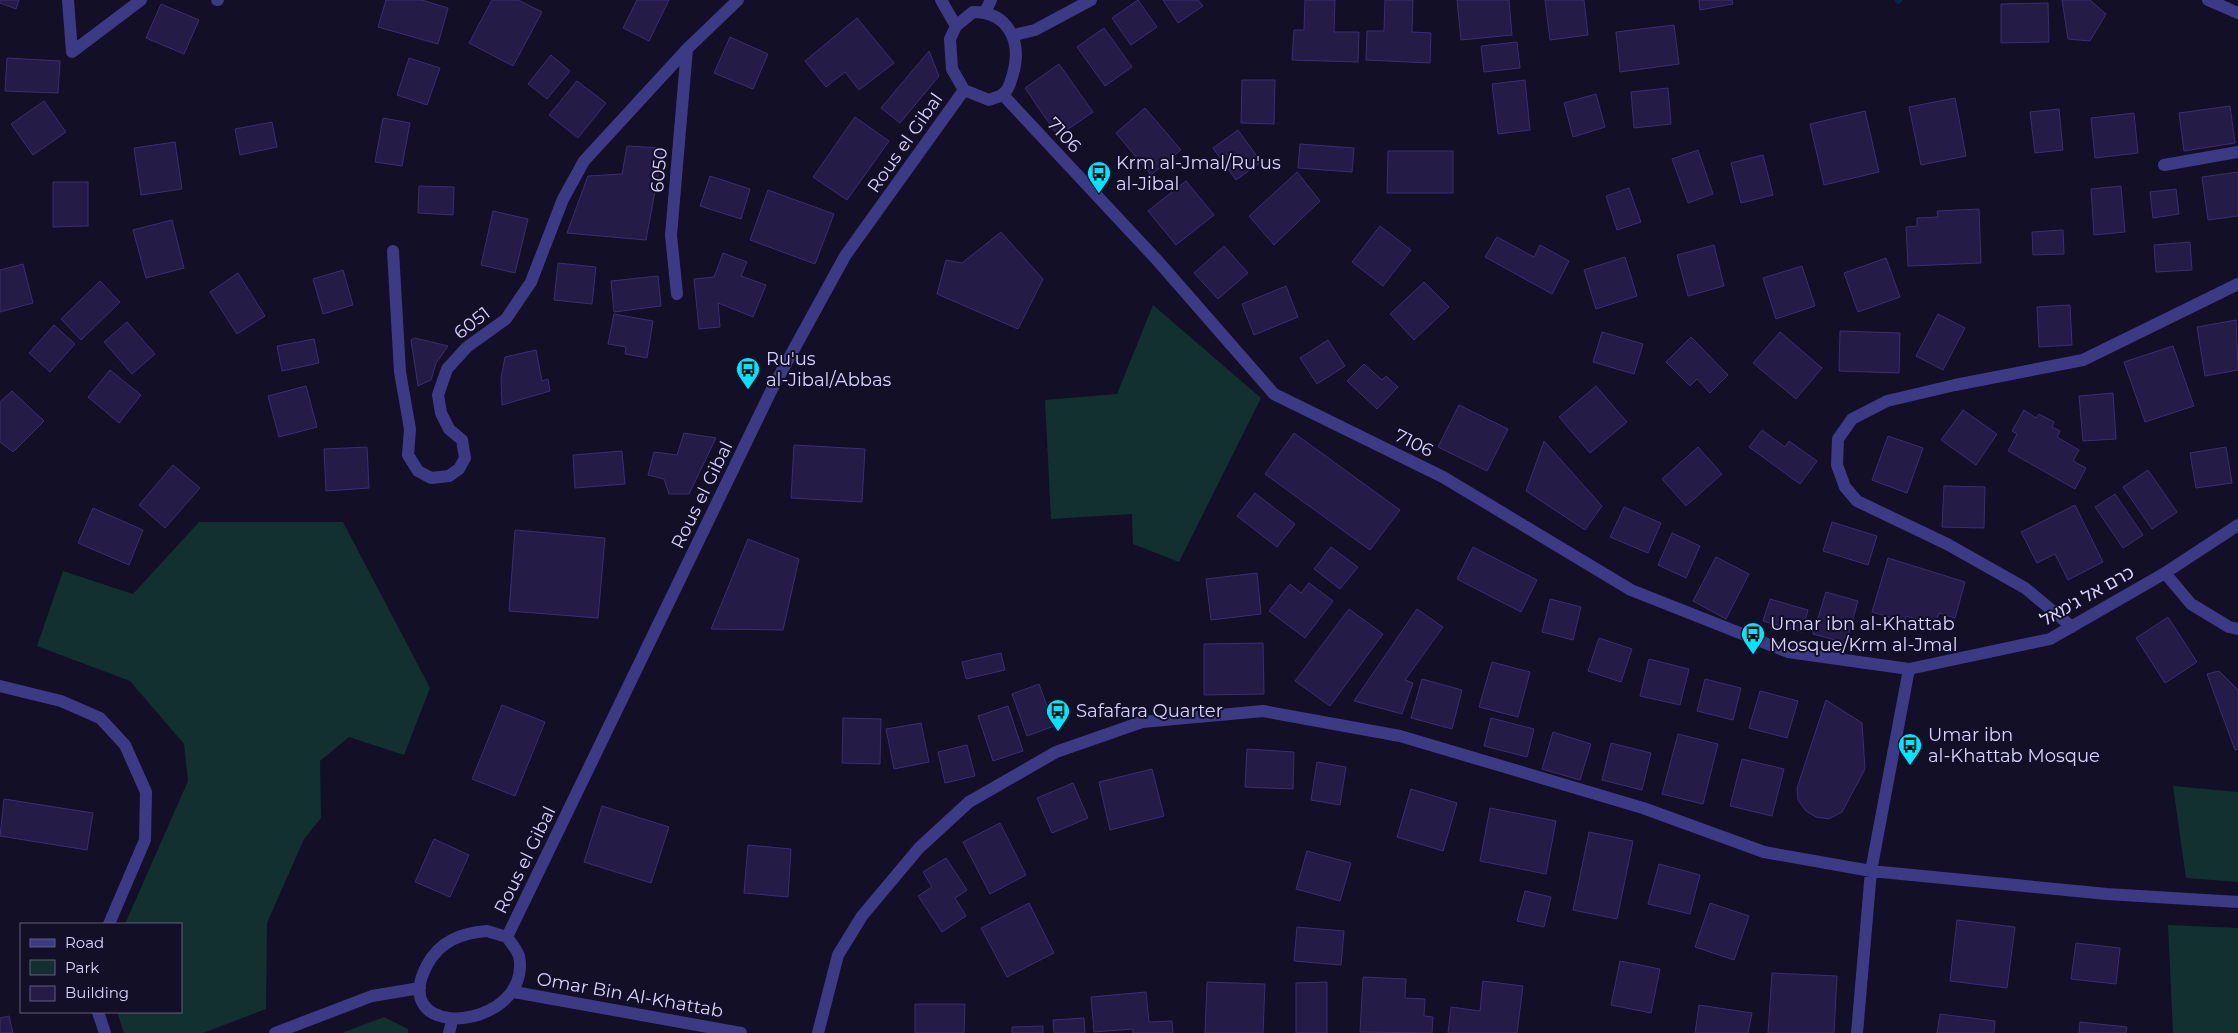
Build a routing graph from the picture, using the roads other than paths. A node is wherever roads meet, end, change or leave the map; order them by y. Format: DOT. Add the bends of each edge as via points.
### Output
graph roads {
  1 [pos="68,0"];
  2 [pos="142,0"];
  3 [pos="738,0"];
  4 [pos="941,0"];
  5 [pos="1091,0"];
  6 [pos="2208,0"];
  7 [pos="988,6"];
  8 [pos="2238,13"];
  9 [pos="956,26"];
  10 [pos="1014,35"];
  11 [pos="688,49"];
  12 [pos="964,90"];
  13 [pos="1003,95"];
  14 [pos="2238,152"];
  15 [pos="2164,164"];
  16 [pos="393,251"];
  17 [pos="2238,284"];
  18 [pos="677,294"];
  19 [pos="2238,525"];
  20 [pos="2165,573"];
  21 [pos="2072,627"];
  22 [pos="2238,629"];
  23 [pos="1909,669"];
  24 [pos="0,686"];
  25 [pos="1871,871"];
  26 [pos="2238,902"];
  27 [pos="109,923"];
  28 [pos="507,937"];
  29 [pos="420,988"];
  30 [pos="514,992"];
  31 [pos="98,1013"];
  32 [pos="450,1029"];
  33 [pos="105,1033"];
  34 [pos="275,1033"];
  35 [pos="741,1033"];
  36 [pos="818,1033"];
  37 [pos="1857,1033"];
  1 -- 2 [label="street" via="72,52"];
  3 -- 11 [label="street, 6051"];
  4 -- 9 [label="street"];
  5 -- 10 [label="street" via="1035,30"];
  6 -- 8 [label="street"];
  7 -- 9 [label="street" via="973,12"];
  7 -- 10 [label="street"];
  9 -- 12 [label="street" via="949,51 952,69"];
  10 -- 13 [label="street" via="1015,65"];
  11 -- 16 [label="street, 6051" via="584,161 564,198 532,282 506,319 467,347 447,369 438,395 441,413 449,429 462,440 465,458 449,476 431,478 418,471 408,455 410,429 400,372"];
  11 -- 18 [label="street, 6050" via="671,235"];
  12 -- 13 [label="street" via="988,100"];
  12 -- 28 [label="street, Rous el Gibal" via="845,256 772,389"];
  13 -- 23 [label="street, 7106" via="1157,260 1274,394 1443,477 1631,590 1788,652"];
  14 -- 15 [label="street"];
  17 -- 21 [label="street" via="2084,360 1887,401 1852,419 1838,439 1837,465 1844,487 1858,501 1948,544 2025,588"];
  19 -- 20 [label="street, כרם אל ג'מאל"];
  20 -- 21 [label="street, כרם אל ג'מאל"];
  20 -- 22 [label="street" via="2190,604"];
  21 -- 23 [label="street, כרם אל ג'מאל" via="2050,639"];
  23 -- 25 [label="street"];
  24 -- 27 [label="street" via="61,701 100,718 125,745 146,792 145,840"];
  25 -- 26 [label="street" via="2107,894"];
  25 -- 36 [label="street" via="1764,852 1643,808 1400,736 1263,711 1142,722 1056,752 969,802 919,848 862,916 838,955"];
  25 -- 37 [label="street"];
  28 -- 29 [label="street" via="487,931 465,933 446,942 432,955 422,974"];
  28 -- 30 [label="street" via="519,956 520,972"];
  29 -- 32 [label="street" via="422,1003 430,1016"];
  29 -- 34 [label="street" via="372,996"];
  30 -- 32 [label="street" via="492,1016"];
  30 -- 35 [label="street, Omar Bin Al-Khattab"];
  31 -- 33 [label="street"];
}
